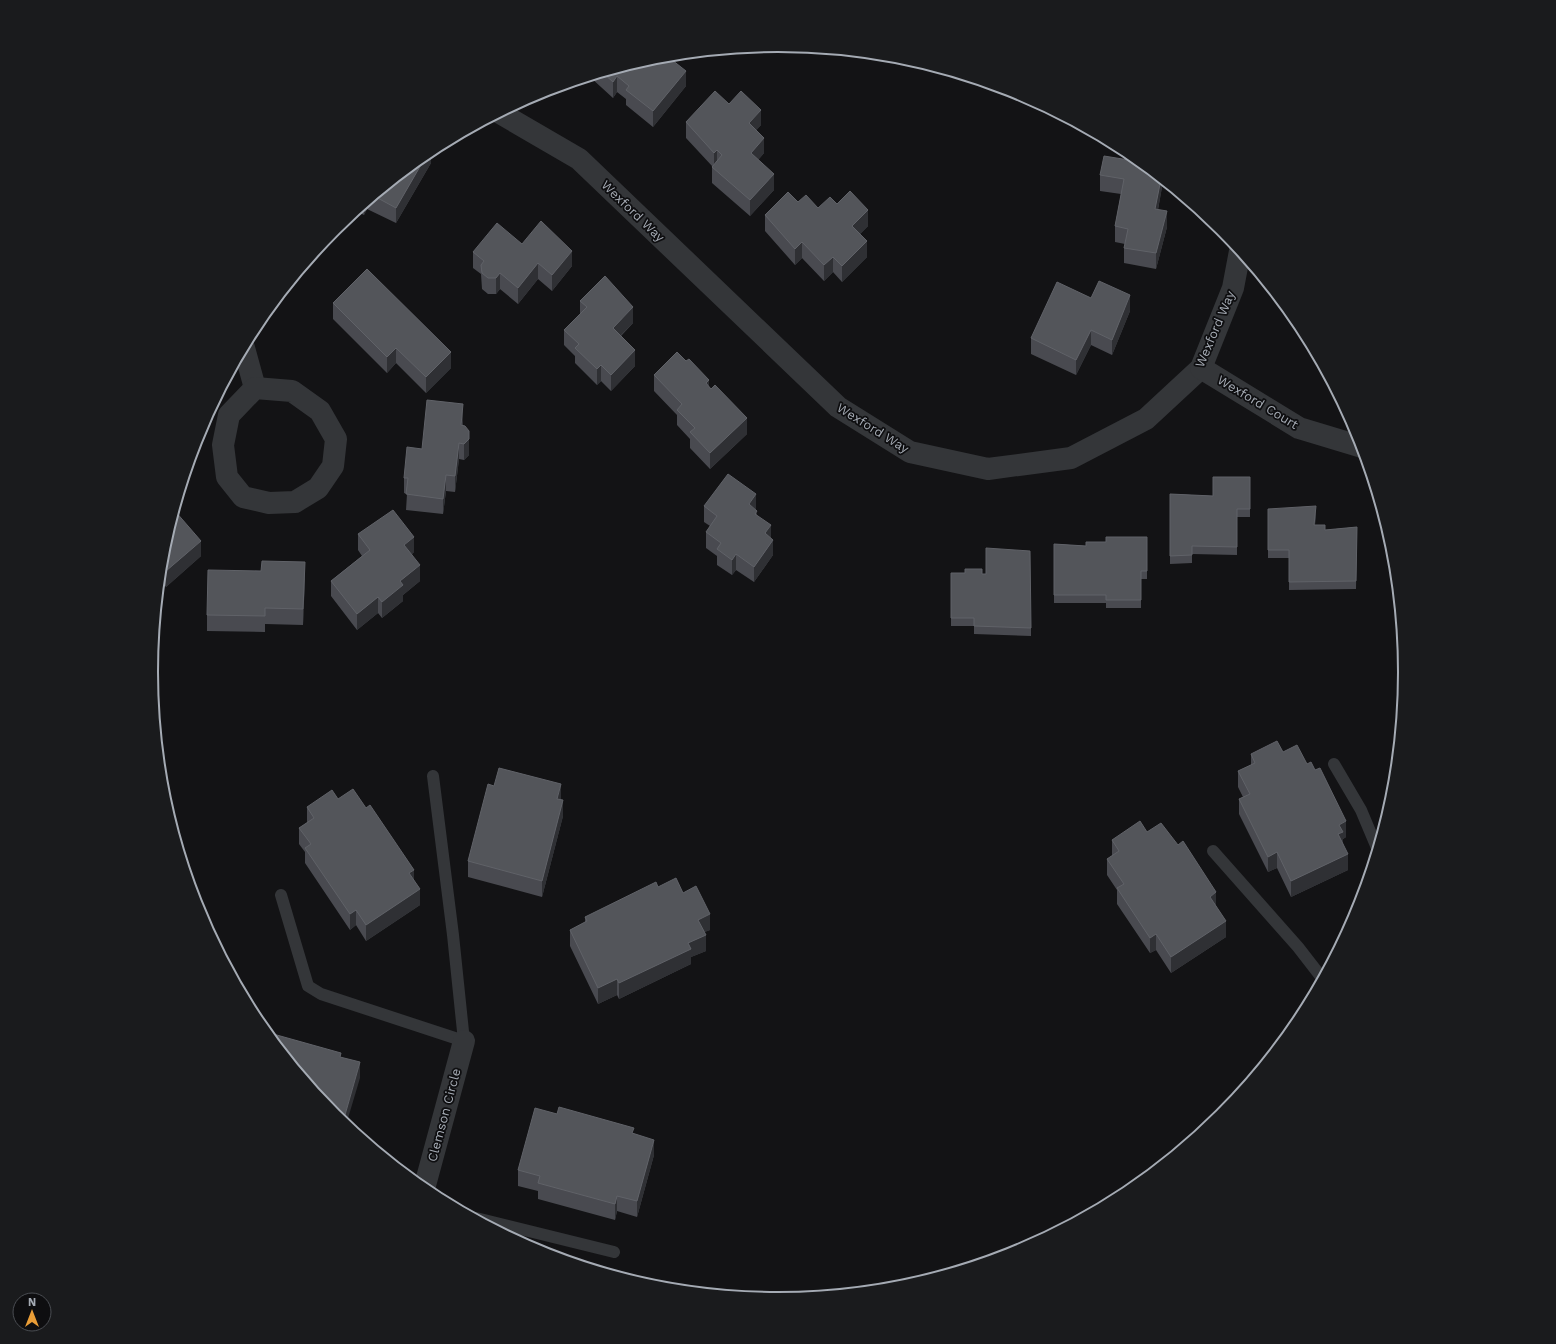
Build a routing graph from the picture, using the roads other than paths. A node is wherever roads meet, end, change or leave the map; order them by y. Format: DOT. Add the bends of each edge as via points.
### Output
graph roads {
  1 [pos="505,116"];
  2 [pos="1239,258"];
  3 [pos="246,354"];
  4 [pos="1201,368"];
  5 [pos="255,388"];
  6 [pos="1355,445"];
  7 [pos="1334,764"];
  8 [pos="433,776"];
  9 [pos="1374,841"];
  10 [pos="1213,852"];
  11 [pos="281,895"];
  12 [pos="1319,974"];
  13 [pos="464,1041"];
  14 [pos="426,1182"];
  15 [pos="493,1222"];
  16 [pos="614,1252"];
  1 -- 4 [label="street, Wexford Way" via="579,159 838,407 910,452 988,469 1071,458 1146,419"];
  2 -- 4 [label="street, Wexford Way" via="1233,288"];
  3 -- 5 [label="street"];
  4 -- 6 [label="street, Wexford Court" via="1299,428"];
  5 -- 5 [label="street" via="292,391 320,411 336,439 333,466 318,488 295,502 269,503 243,497 227,477 223,445 229,415"];
  7 -- 9 [label="lane" via="1362,810"];
  8 -- 13 [label="lane"];
  10 -- 12 [label="lane"];
  11 -- 13 [label="lane" via="308,986 321,994"];
  13 -- 14 [label="street, Clemson Circle"];
  15 -- 16 [label="lane"];
}
